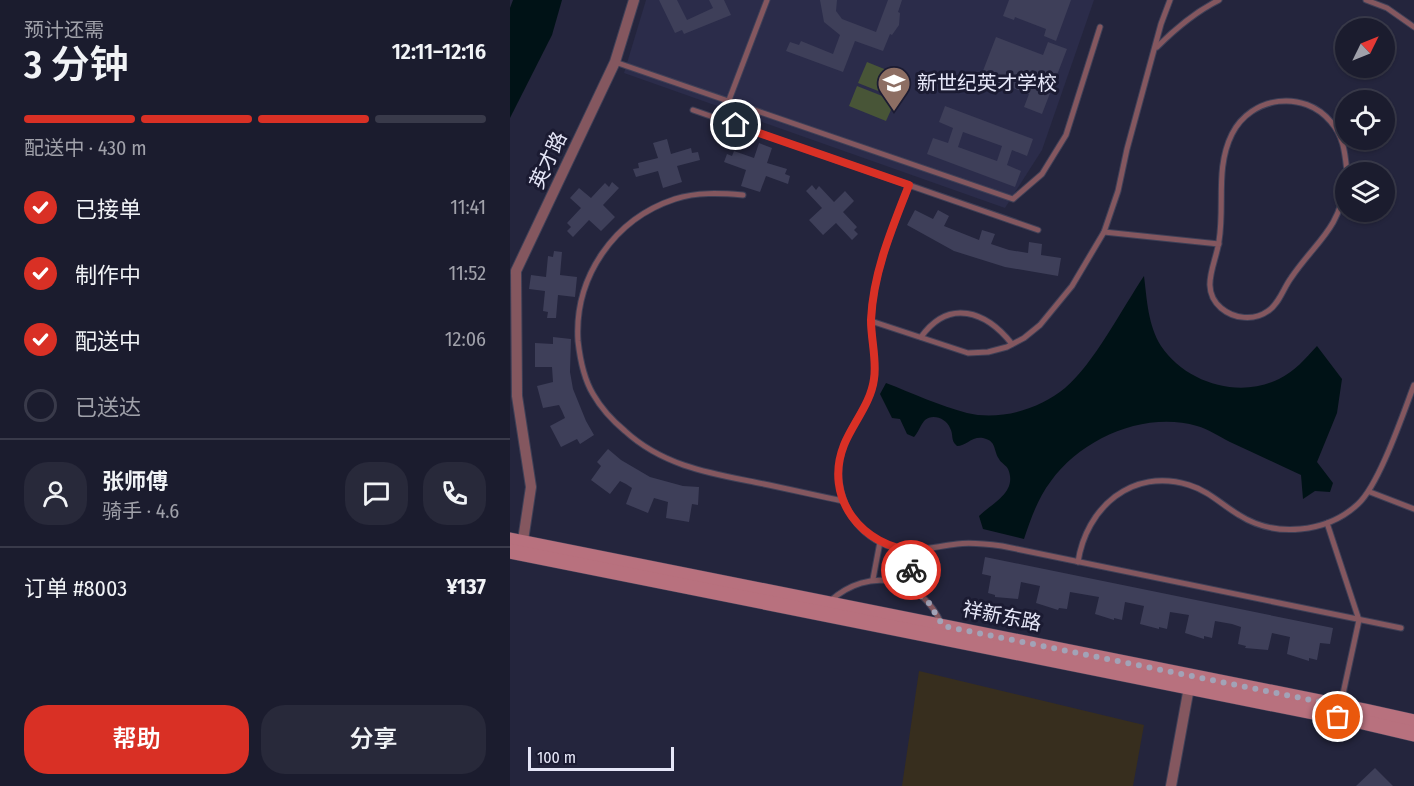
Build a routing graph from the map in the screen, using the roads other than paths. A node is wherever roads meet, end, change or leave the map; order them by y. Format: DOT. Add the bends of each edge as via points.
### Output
graph roads {
  1 [pos="634,0"];
  2 [pos="767,0"];
  3 [pos="1170,0"];
  4 [pos="1220,0"];
  5 [pos="1370,1"];
  6 [pos="1100,27"];
  7 [pos="1414,27"];
  8 [pos="1155,49"];
  9 [pos="615,62"];
  10 [pos="729,100"];
  11 [pos="693,110"];
  12 [pos="1346,162"];
  13 [pos="909,185"];
  14 [pos="743,195"];
  15 [pos="1335,220"];
  16 [pos="1038,230"];
  17 [pos="1104,232"];
  18 [pos="1219,244"];
  19 [pos="871,321"];
  20 [pos="921,338"];
  21 [pos="1012,344"];
  22 [pos="1414,385"];
  23 [pos="1411,402"];
  24 [pos="1370,492"];
  25 [pos="843,501"];
  26 [pos="1414,509"];
  27 [pos="1327,523"];
  28 [pos="880,542"];
  29 [pos="516,546"];
  30 [pos="916,551"];
  31 [pos="1078,562"];
  32 [pos="873,579"];
  33 [pos="908,586"];
  34 [pos="828,603"];
  35 [pos="1359,620"];
  36 [pos="943,626"];
  37 [pos="1401,628"];
  38 [pos="1190,681"];
  39 [pos="1339,711"];
  40 [pos="1414,722"];
  41 [pos="1414,734"];
  42 [pos="1171,786"];
  1 -- 9 [label="street, 英才路"];
  2 -- 10 [label="lane"];
  3 -- 8 [label="lane"];
  4 -- 8 [label="lane" via="1177,27"];
  5 -- 7 [label="lane"];
  6 -- 10 [label="lane" via="1066,135 1042,174 1014,198"];
  8 -- 17 [label="lane"];
  9 -- 10 [label="lane"];
  9 -- 29 [label="street, 英才路" via="516,271 517,396 531,487"];
  11 -- 13 [label="lane"];
  12 -- 18 [label="lane" via="1340,135 1319,110 1290,100 1263,105 1240,122 1227,147 1221,174"];
  13 -- 16 [label="lane"];
  13 -- 19 [label="lane" via="883,256"];
  14 -- 25 [label="lane" via="710,193 677,198 638,217 613,239 594,265 580,307 579,351 584,372 592,393 608,414 626,432 669,460 694,470"];
  15 -- 18 [label="lane" via="1276,303 1256,317 1243,318 1226,311 1213,297 1210,272"];
  17 -- 18 [label="lane"];
  17 -- 21 [label="lane" via="1072,286 1040,325"];
  19 -- 20 [label="lane"];
  19 -- 25 [label="lane" via="874,380 839,464"];
  20 -- 21 [label="lane" via="968,353 988,352"];
  20 -- 21 [label="lane" via="940,318 966,312 992,323"];
  22 -- 23 [label="lane"];
  23 -- 24 [label="lane"];
  24 -- 26 [label="lane"];
  24 -- 27 [label="lane" via="1358,505"];
  25 -- 28 [label="lane" via="864,531"];
  27 -- 31 [label="lane" via="1310,528 1275,529 1241,517 1201,489 1170,481 1154,482 1121,492 1096,515 1081,545"];
  27 -- 35 [label="lane"];
  28 -- 30 [label="lane"];
  28 -- 32 [label="lane"];
  29 -- 34 [label="street, 祥新东路"];
  29 -- 38 [label="street, 祥新东路"];
  30 -- 31 [label="lane" via="987,544"];
  30 -- 33 [label="lane"];
  31 -- 35 [label="lane"];
  32 -- 33 [label="lane"];
  32 -- 34 [label="lane" via="853,585"];
  33 -- 36 [label="lane" via="929,603"];
  34 -- 36 [label="street, 祥新东路"];
  35 -- 37 [label="lane"];
  35 -- 39 [label="lane"];
  36 -- 38 [label="street, 祥新东路"];
  38 -- 39 [label="street, 祥新东路"];
  38 -- 42 [label="street"];
  39 -- 40 [label="street, 祥新东路"];
  39 -- 41 [label="street, 祥新东路"];
}
